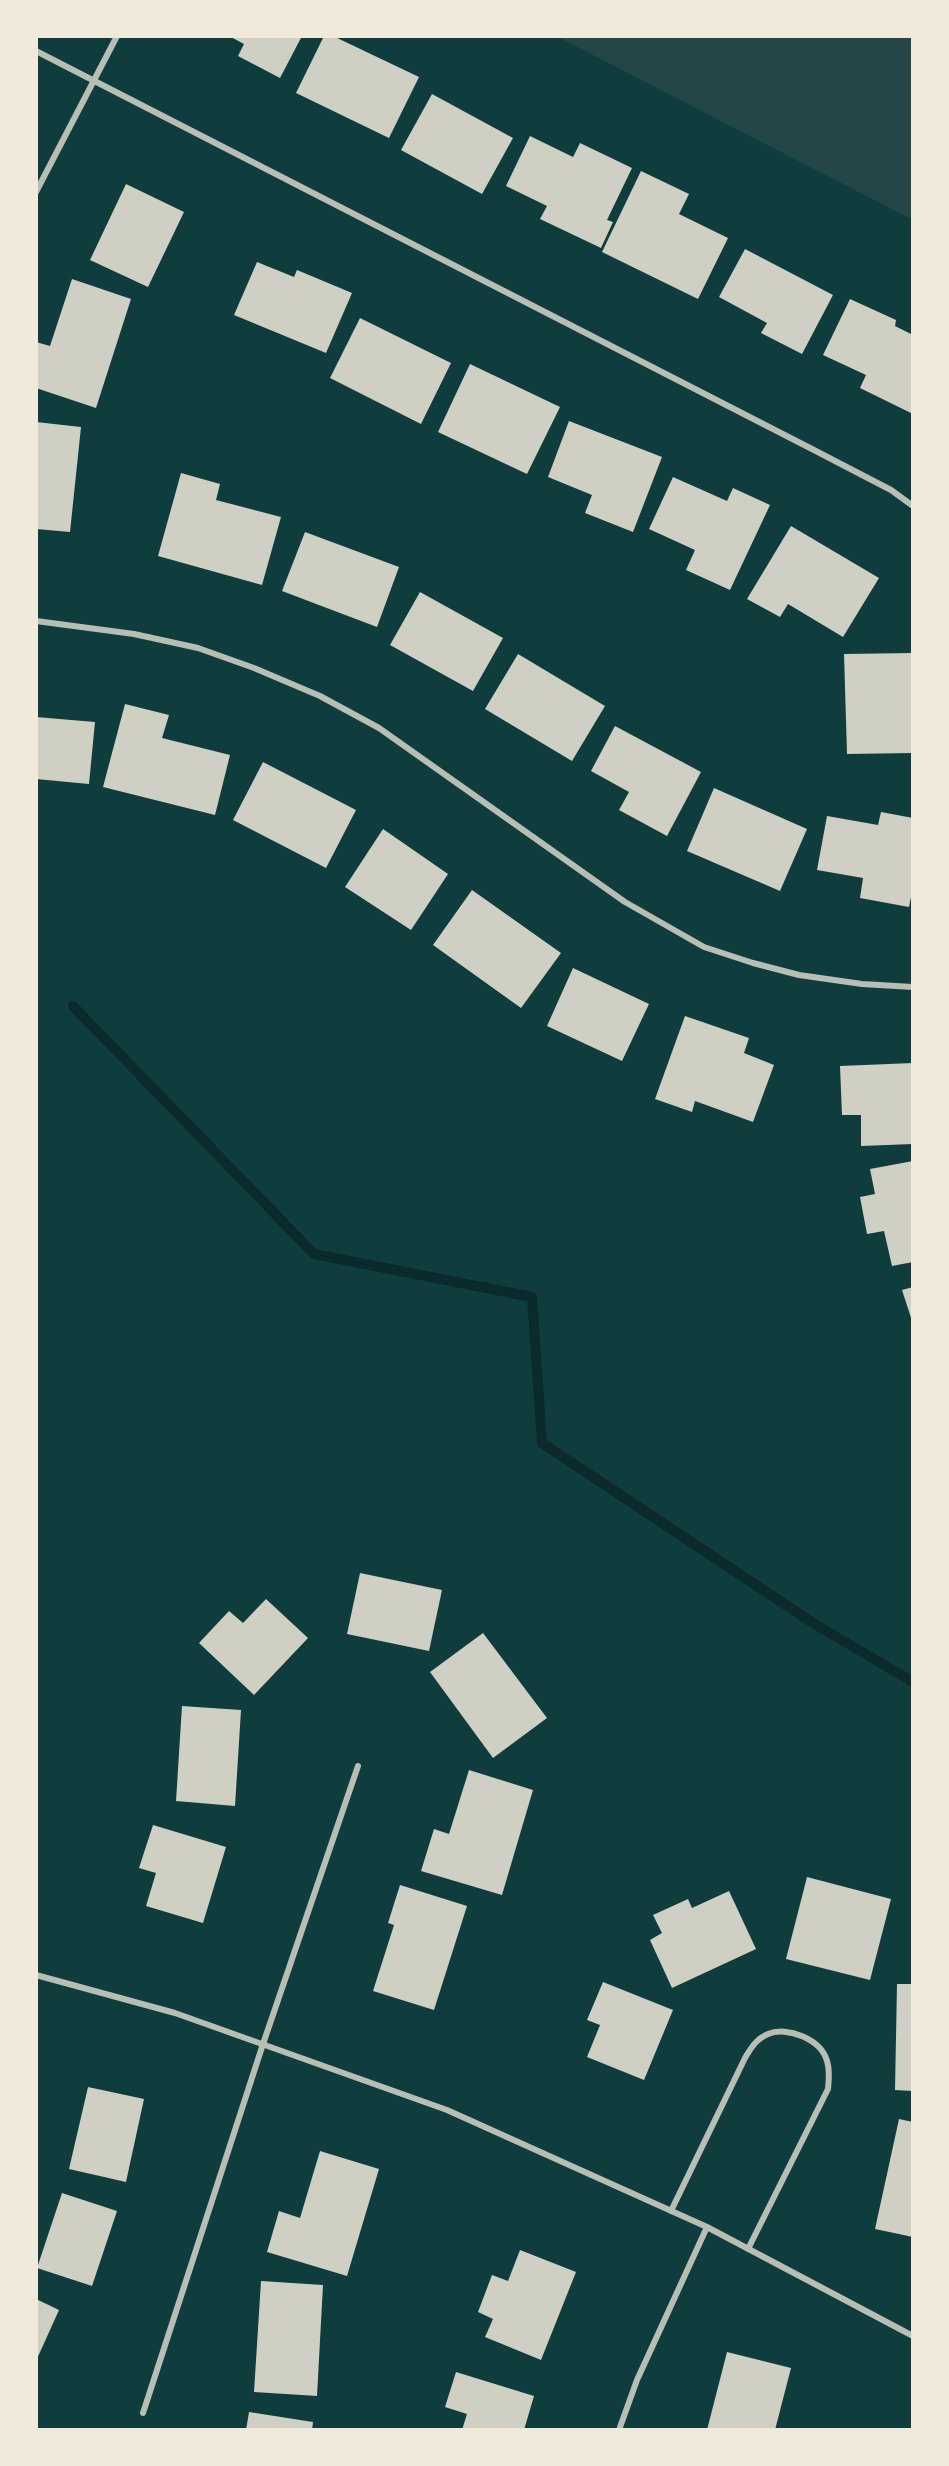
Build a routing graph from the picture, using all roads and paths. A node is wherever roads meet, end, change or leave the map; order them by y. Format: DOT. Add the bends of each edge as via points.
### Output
graph roads {
  1 [pos="117,36"];
  2 [pos="36,51"];
  3 [pos="94,81"];
  4 [pos="36,192"];
  5 [pos="913,506"];
  6 [pos="36,621"];
  7 [pos="913,987"];
  8 [pos="358,1766"];
  9 [pos="36,1975"];
  10 [pos="263,2044"];
  11 [pos="671,2211"];
  12 [pos="707,2227"];
  13 [pos="748,2249"];
  14 [pos="913,2336"];
  15 [pos="143,2413"];
  16 [pos="619,2430"];
  1 -- 3 [label="street"];
  2 -- 3 [label="street"];
  3 -- 4 [label="street"];
  3 -- 5 [label="street" via="842,464"];
  6 -- 7 [label="street" via="134,634 198,648 320,696 379,728 625,902 704,947 799,975"];
  8 -- 10 [label="street"];
  9 -- 10 [label="street" via="175,2013"];
  10 -- 11 [label="street" via="447,2110"];
  10 -- 15 [label="street"];
  11 -- 12 [label="street"];
  11 -- 13 [label="street" via="754,2043 779,2031 815,2043 827,2059 828,2089"];
  12 -- 13 [label="street"];
  12 -- 16 [label="street" via="637,2380"];
  13 -- 14 [label="street"];
}
